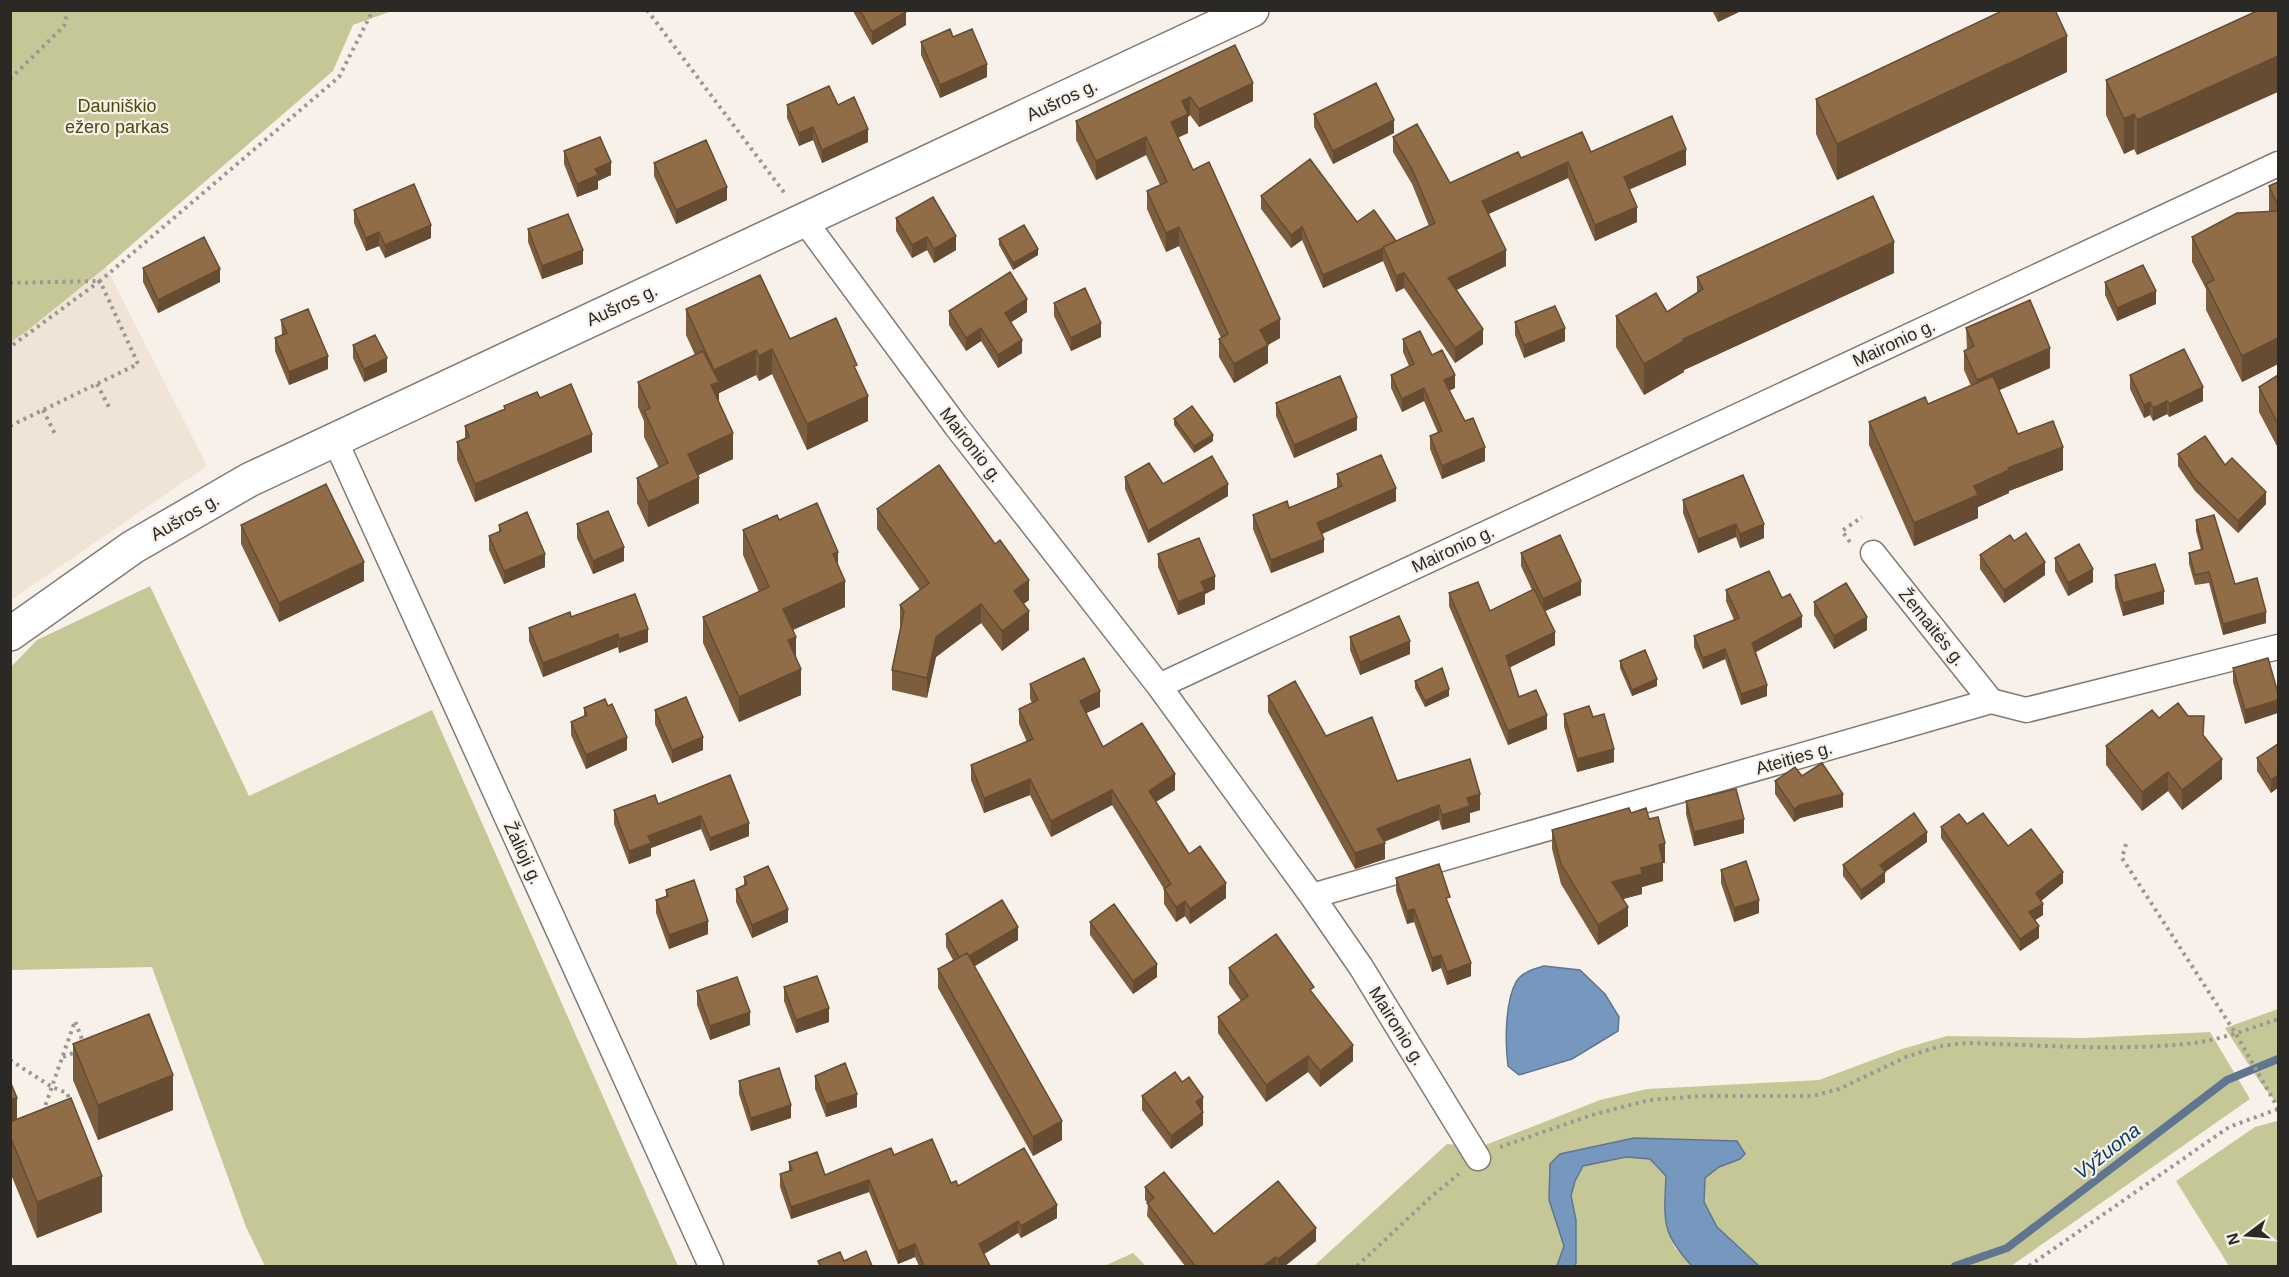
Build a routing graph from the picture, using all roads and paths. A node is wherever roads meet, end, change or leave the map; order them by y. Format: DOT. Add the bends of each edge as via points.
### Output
graph roads {
  1 [pos="68,10"];
  2 [pos="375,10"];
  3 [pos="647,10"];
  4 [pos="1252,10"];
  5 [pos="10,79"];
  6 [pos="2278,164"];
  7 [pos="804,220"];
  8 [pos="100,281"];
  9 [pos="10,283"];
  10 [pos="10,347"];
  11 [pos="97,384"];
  12 [pos="110,409"];
  13 [pos="43,410"];
  14 [pos="10,426"];
  15 [pos="55,434"];
  16 [pos="334,440"];
  17 [pos="1862,516"];
  18 [pos="1842,531"];
  19 [pos="1873,553"];
  20 [pos="10,634"];
  21 [pos="2278,647"];
  22 [pos="1159,686"];
  23 [pos="1991,701"];
  24 [pos="2126,844"];
  25 [pos="1312,896"];
  26 [pos="2278,1019"];
  27 [pos="2236,1034"];
  28 [pos="63,1057"];
  29 [pos="10,1060"];
  30 [pos="52,1087"];
  31 [pos="2276,1099"];
  32 [pos="2278,1108"];
  33 [pos="73,1110"];
  34 [pos="42,1116"];
  35 [pos="1478,1158"];
  36 [pos="711,1266"];
  37 [pos="1357,1266"];
  38 [pos="2029,1266"];
  1 -- 5 [label="path" via="64,26"];
  2 -- 8 [label="path" via="339,77"];
  3 -- 7 [label="path"];
  4 -- 7 [label="street, Aušros g."];
  6 -- 22 [label="street, Maironio g."];
  7 -- 16 [label="street, Aušros g."];
  7 -- 22 [label="street, Maironio g." via="956,426"];
  8 -- 9 [label="path"];
  8 -- 10 [label="path"];
  8 -- 11 [label="path" via="138,364"];
  11 -- 12 [label="path"];
  11 -- 13 [label="path"];
  13 -- 14 [label="path"];
  13 -- 15 [label="path"];
  16 -- 20 [label="street, Aušros g." via="249,480 133,546"];
  16 -- 36 [label="street, Žalioji g."];
  17 -- 18 [label="path"];
  19 -- 23 [label="street, Žemaitės g."];
  21 -- 23 [label="street" via="2026,711"];
  22 -- 25 [label="street, Maironio g."];
  23 -- 25 [label="street, Ateities g."];
  24 -- 27 [label="path" via="2122,858"];
  25 -- 35 [label="street, Maironio g."];
  26 -- 27 [label="path"];
  27 -- 31 [label="path"];
  27 -- 35 [label="path" via="2188,1044 2134,1047 1967,1043 1940,1046 1906,1057 1839,1089 1813,1096 1649,1100 1592,1114 1510,1142"];
  28 -- 28 [label="path" via="72,1030 75,1021 86,1048"];
  28 -- 30 [label="path"];
  29 -- 30 [label="path"];
  30 -- 33 [label="path" via="67,1093"];
  30 -- 34 [label="path"];
  31 -- 32 [label="path"];
  32 -- 38 [label="path" via="2229,1127"];
  35 -- 37 [label="path"];
}
